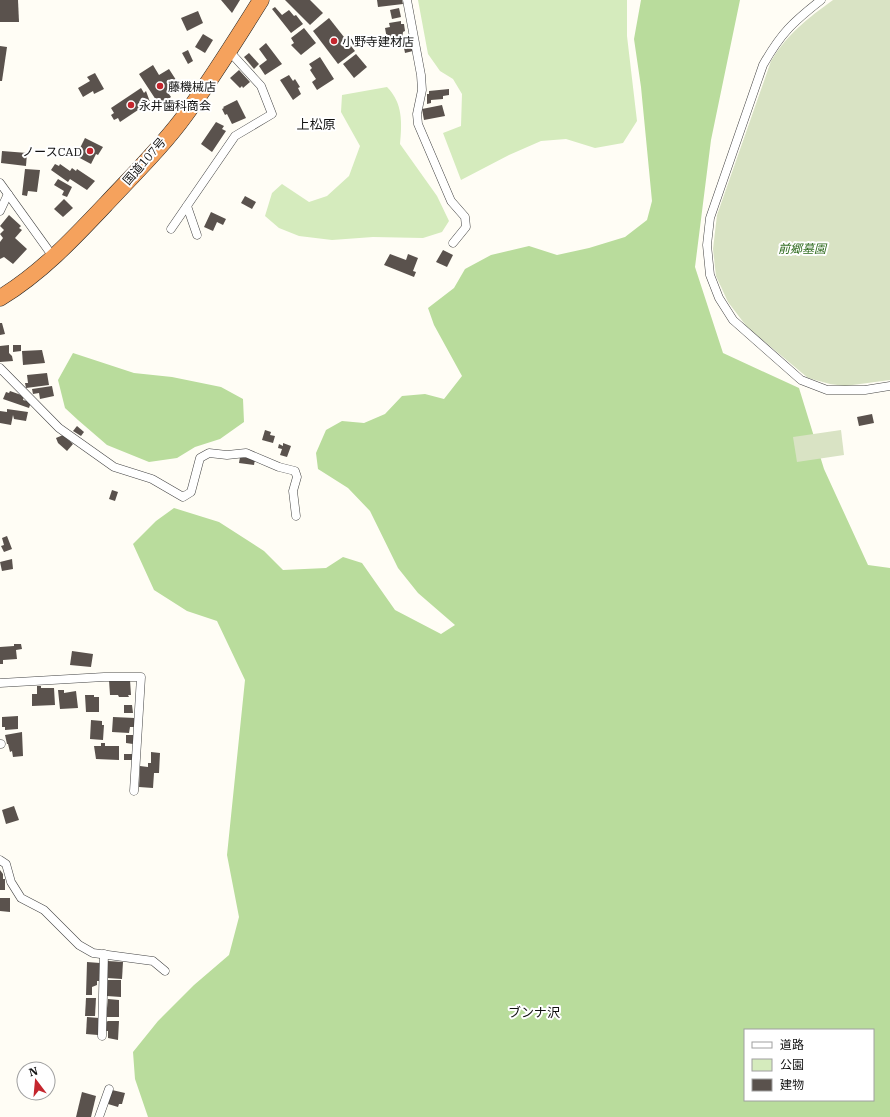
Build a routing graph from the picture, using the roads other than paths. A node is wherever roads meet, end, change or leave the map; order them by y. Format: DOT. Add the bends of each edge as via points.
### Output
graph roads {
  1 [pos="261,0"];
  2 [pos="407,0"];
  3 [pos="821,0"];
  4 [pos="229,51"];
  5 [pos="0,183"];
  6 [pos="8,194"];
  7 [pos="187,206"];
  8 [pos="0,211"];
  9 [pos="171,229"];
  10 [pos="197,235"];
  11 [pos="453,243"];
  12 [pos="54,258"];
  13 [pos="0,298"];
  14 [pos="0,368"];
  15 [pos="890,386"];
  16 [pos="296,516"];
  17 [pos="0,683"];
  18 [pos="134,791"];
  19 [pos="0,860"];
  20 [pos="104,954"];
  21 [pos="165,971"];
  22 [pos="102,1036"];
  23 [pos="109,1089"];
  24 [pos="100,1117"];
  1 -- 4 [label="highway, 国道107号"];
  2 -- 11 [label="street" via="421,75 418,124 451,201 465,218 466,227"];
  3 -- 15 [label="street" via="792,23 776,42 763,65 710,218 707,245 710,275 719,298 733,320 801,380 827,390 865,390"];
  4 -- 7 [label="street" via="261,86 272,114 235,136"];
  4 -- 12 [label="highway, 国道107号" via="186,114"];
  5 -- 6 [label="street"];
  6 -- 8 [label="street"];
  6 -- 12 [label="street"];
  7 -- 9 [label="street"];
  7 -- 10 [label="street"];
  12 -- 13 [label="highway, 国道107号" via="17,288"];
  14 -- 16 [label="street" via="59,428 114,468 152,479 183,497 191,492 200,458 209,453 246,453 295,471 297,476 293,491"];
  17 -- 18 [label="street" via="141,677"];
  19 -- 20 [label="street" via="6,864 11,882 21,898 44,910 79,945 94,953"];
  20 -- 21 [label="street" via="153,961"];
  20 -- 22 [label="street"];
  23 -- 24 [label="street"];
}
